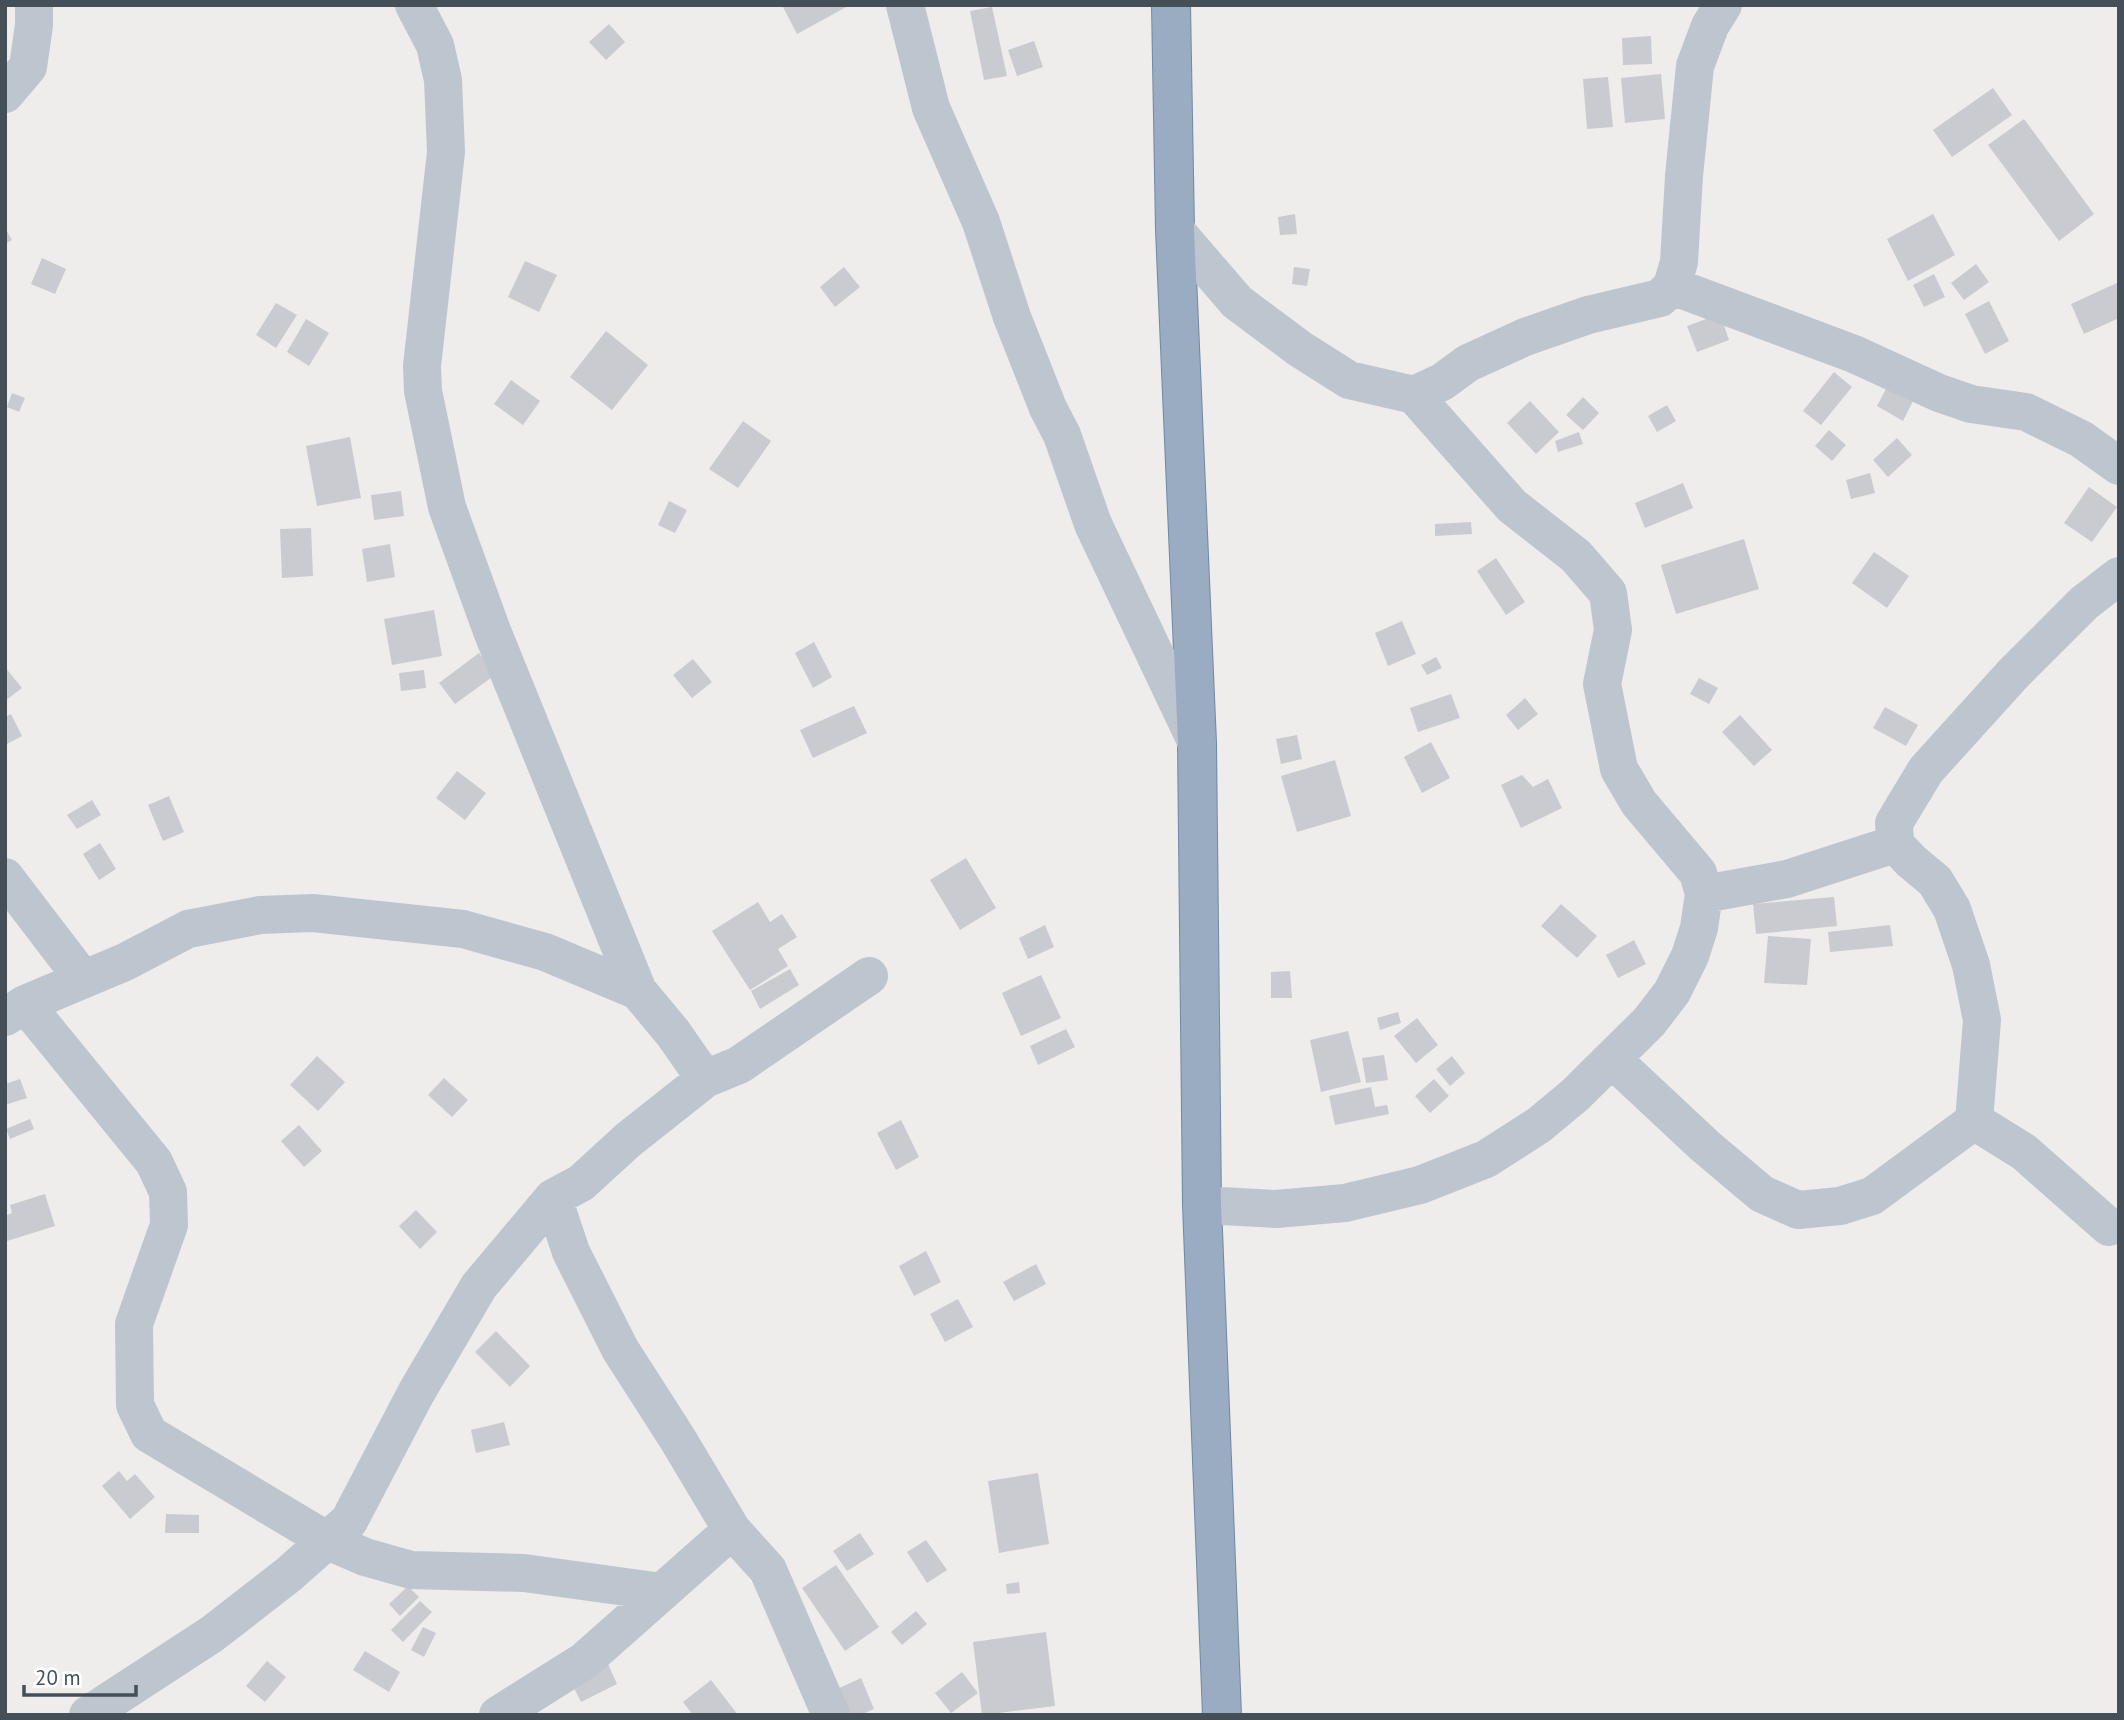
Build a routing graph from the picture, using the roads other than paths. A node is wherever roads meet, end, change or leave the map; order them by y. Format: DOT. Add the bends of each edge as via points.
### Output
graph roads {
  1 [pos="34,5"];
  2 [pos="414,5"];
  3 [pos="905,5"];
  4 [pos="1171,5"];
  5 [pos="1723,5"];
  6 [pos="5,94"];
  7 [pos="1175,230"];
  8 [pos="1672,286"];
  9 [pos="1415,395"];
  10 [pos="2119,467"];
  11 [pos="2119,576"];
  12 [pos="1197,743"];
  13 [pos="1895,844"];
  14 [pos="5,877"];
  15 [pos="1704,894"];
  16 [pos="869,976"];
  17 [pos="83,979"];
  18 [pos="638,991"];
  19 [pos="15,1011"];
  20 [pos="1612,1059"];
  21 [pos="705,1079"];
  22 [pos="1974,1121"];
  23 [pos="553,1198"];
  24 [pos="1202,1205"];
  25 [pos="2109,1227"];
  26 [pos="732,1530"];
  27 [pos="328,1541"];
  28 [pos="662,1592"];
  29 [pos="514,1710"];
  30 [pos="88,1715"];
  31 [pos="831,1715"];
  32 [pos="1222,1715"];
  1 -- 6 [label="street" via="28,67"];
  2 -- 18 [label="street" via="436,45 443,80 446,152 422,379 447,507 492,631"];
  3 -- 12 [label="street" via="932,108 981,222 1012,317 1062,435 1093,524"];
  4 -- 7 [label="highway"];
  5 -- 8 [label="street" via="1695,66 1681,243"];
  7 -- 9 [label="street" via="1237,302 1300,349 1349,380"];
  7 -- 12 [label="highway"];
  8 -- 9 [label="street" via="1660,298 1588,315 1525,337 1468,363"];
  8 -- 10 [label="street" via="1854,354 1939,393 1971,404 2026,412 2081,439"];
  9 -- 15 [label="street" via="1512,506 1576,556 1608,593 1613,630 1602,684 1619,769 1639,803 1698,873"];
  11 -- 13 [label="street" via="2058,628 1926,770 1894,822"];
  12 -- 24 [label="highway"];
  13 -- 15 [label="street" via="1787,879"];
  13 -- 22 [label="street" via="1941,890 1971,965 1982,1020"];
  14 -- 17 [label="street"];
  15 -- 20 [label="street" via="1690,956 1672,992"];
  16 -- 21 [label="street" via="739,1065"];
  17 -- 18 [label="street" via="188,929 260,915 313,913 463,929 545,952"];
  17 -- 19 [label="street"];
  18 -- 21 [label="street"];
  19 -- 27 [label="street" via="155,1162 168,1192 169,1225 134,1324 135,1405 149,1434"];
  20 -- 22 [label="street" via="1762,1194 1798,1210 1840,1206 1872,1196"];
  20 -- 24 [label="street" via="1566,1103 1518,1139 1486,1159 1420,1185 1345,1203 1276,1209"];
  21 -- 23 [label="street" via="581,1183"];
  22 -- 25 [label="street" via="2024,1152"];
  23 -- 26 [label="street" via="571,1252 620,1349"];
  23 -- 27 [label="street" via="479,1286 349,1521"];
  24 -- 32 [label="highway"];
  26 -- 28 [label="street"];
  26 -- 31 [label="street" via="768,1570"];
  27 -- 28 [label="street" via="411,1570 524,1573"];
  27 -- 30 [label="street" via="212,1634"];
  28 -- 29 [label="street" via="584,1661"];
}
